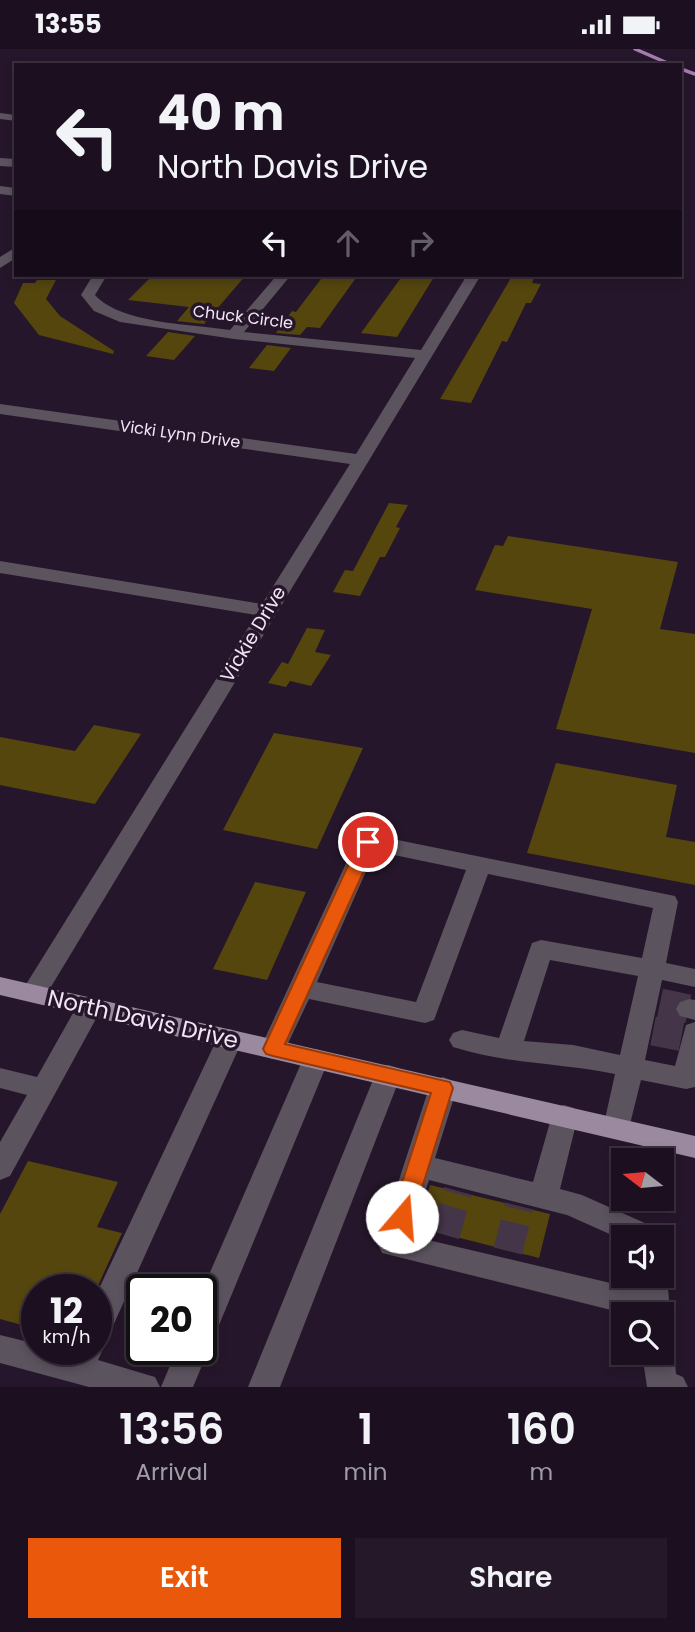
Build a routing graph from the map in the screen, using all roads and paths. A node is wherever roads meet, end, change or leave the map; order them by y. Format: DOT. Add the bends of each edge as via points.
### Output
graph roads {
  1 [pos="14,253"];
  2 [pos="0,264"];
  3 [pos="99,277"];
  4 [pos="282,277"];
  5 [pos="473,277"];
  6 [pos="234,335"];
  7 [pos="425,355"];
  8 [pos="0,409"];
  9 [pos="360,460"];
  10 [pos="0,567"];
  11 [pos="267,611"];
  12 [pos="480,865"];
  13 [pos="652,969"];
  14 [pos="695,978"];
  15 [pos="301,988"];
  16 [pos="1,989"];
  17 [pos="34,993"];
  18 [pos="90,1006"];
  19 [pos="691,1025"];
  20 [pos="230,1039"];
  21 [pos="462,1040"];
  22 [pos="273,1049"];
  23 [pos="508,1050"];
  24 [pos="316,1059"];
  25 [pos="631,1067"];
  26 [pos="388,1075"];
  27 [pos="0,1079"];
  28 [pos="443,1088"];
  29 [pos="41,1095"];
  30 [pos="564,1116"];
  31 [pos="617,1128"];
  32 [pos="695,1147"];
  33 [pos="0,1148"];
  34 [pos="419,1165"];
  35 [pos="0,1168"];
  36 [pos="529,1198"];
  37 [pos="619,1225"];
  38 [pos="217,1292"];
  39 [pos="112,1294"];
  40 [pos="630,1302"];
  41 [pos="0,1349"];
  42 [pos="21,1352"];
  43 [pos="95,1365"];
  44 [pos="186,1365"];
  45 [pos="659,1365"];
  46 [pos="144,1387"];
  47 [pos="177,1387"];
  48 [pos="264,1387"];
  49 [pos="672,1387"];
  1 -- 2 [label="street"];
  3 -- 6 [label="street, Chuck Circle" via="88,295 99,308 120,318"];
  4 -- 6 [label="street"];
  5 -- 7 [label="street, Vickie Drive"];
  6 -- 7 [label="street, Chuck Circle"];
  7 -- 9 [label="street, Vickie Drive"];
  8 -- 9 [label="street, Vicki Lynn Drive"];
  9 -- 11 [label="street, Vickie Drive"];
  10 -- 11 [label="street"];
  11 -- 17 [label="street, Vickie Drive"];
  12 -- 13 [label="street" via="666,902"];
  12 -- 15 [label="street" via="368,842"];
  12 -- 15 [label="street" via="425,1013"];
  13 -- 14 [label="street"];
  13 -- 23 [label="street" via="541,949"];
  13 -- 25 [label="street" via="653,1002"];
  15 -- 22 [label="street"];
  16 -- 17 [label="main road, North Davis Drive"];
  17 -- 18 [label="main road, North Davis Drive"];
  18 -- 20 [label="main road, North Davis Drive"];
  18 -- 29 [label="street"];
  19 -- 25 [label="street" via="686,1079"];
  20 -- 22 [label="main road, North Davis Drive"];
  20 -- 39 [label="street"];
  21 -- 23 [label="street"];
  22 -- 24 [label="main road, North Davis Drive"];
  23 -- 25 [label="street" via="573,1055"];
  24 -- 26 [label="main road, North Davis Drive"];
  24 -- 38 [label="street"];
  25 -- 31 [label="street"];
  26 -- 28 [label="main road, North Davis Drive"];
  26 -- 48 [label="street"];
  27 -- 29 [label="street"];
  28 -- 30 [label="main road, North Davis Drive"];
  28 -- 34 [label="street"];
  29 -- 33 [label="street" via="21,1112"];
  29 -- 35 [label="street"];
  30 -- 31 [label="main road, North Davis Drive"];
  30 -- 36 [label="street"];
  31 -- 32 [label="main road, North Davis Drive"];
  34 -- 36 [label="street" via="460,1184"];
  34 -- 40 [label="street" via="393,1244 442,1245 506,1260"];
  36 -- 37 [label="street" via="572,1204"];
  41 -- 42 [label="street"];
  43 -- 46 [label="street"];
  44 -- 47 [label="street"];
  45 -- 49 [label="street" via="661,1383"];
}
